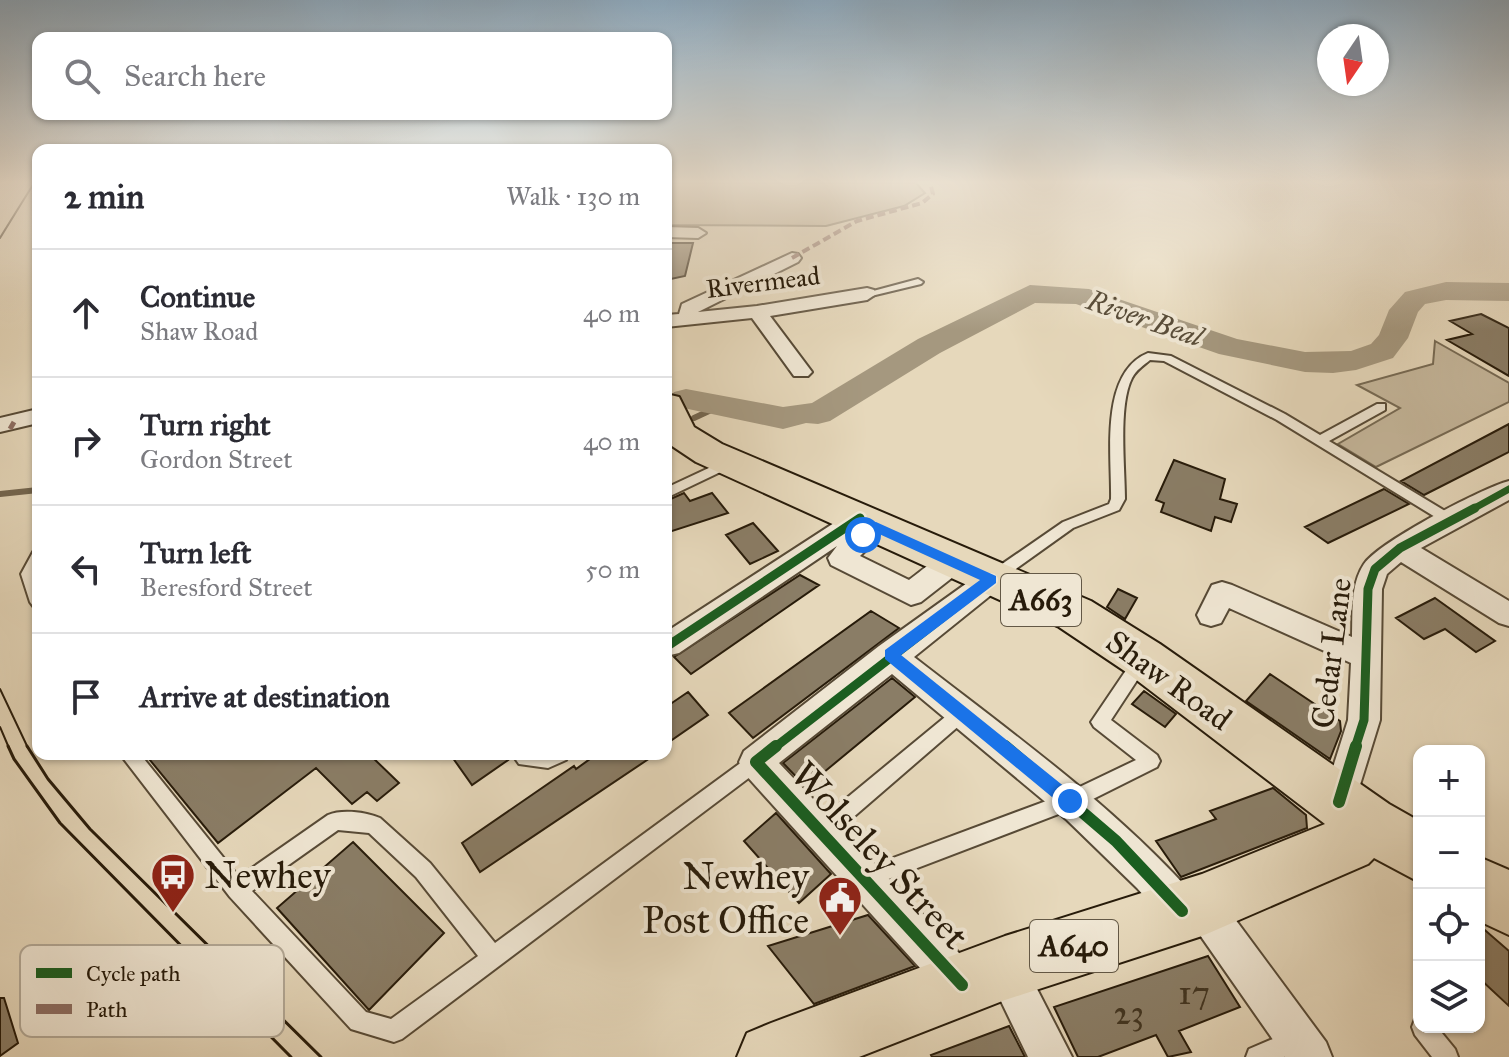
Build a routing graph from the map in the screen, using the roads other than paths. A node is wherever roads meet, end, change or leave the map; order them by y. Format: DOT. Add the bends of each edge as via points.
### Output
graph roads {
  1 [pos="676,232"];
  2 [pos="698,233"];
  3 [pos="792,258"];
  4 [pos="918,282"];
  5 [pos="867,294"];
  6 [pos="757,312"];
  7 [pos="688,318"];
  8 [pos="672,320"];
  9 [pos="801,372"];
  10 [pos="1381,407"];
  11 [pos="32,417"];
  12 [pos="672,418"];
  13 [pos="0,425"];
  14 [pos="1321,440"];
  15 [pos="729,463"];
  16 [pos="1509,489"];
  17 [pos="672,490"];
  18 [pos="1450,520"];
  19 [pos="868,523"];
  20 [pos="1400,548"];
  21 [pos="32,567"];
  22 [pos="972,571"];
  23 [pos="32,585"];
  24 [pos="1211,615"];
  25 [pos="1509,615"];
  26 [pos="672,643"];
  27 [pos="890,655"];
  28 [pos="1364,656"];
  29 [pos="1143,658"];
  30 [pos="962,713"];
  31 [pos="134,760"];
  32 [pos="756,762"];
  33 [pos="1070,801"];
  34 [pos="1376,826"];
  35 [pos="821,833"];
  36 [pos="863,878"];
  37 [pos="1483,889"];
  38 [pos="237,890"];
  39 [pos="1509,904"];
  40 [pos="1192,908"];
  41 [pos="493,958"];
  42 [pos="984,977"];
  43 [pos="1427,1033"];
  44 [pos="1305,1048"];
  45 [pos="771,1057"];
  46 [pos="1051,1057"];
  47 [pos="1257,1057"];
  48 [pos="1447,1057"];
  1 -- 2 [label="street"];
  3 -- 7 [label="street" via="689,308"];
  4 -- 5 [label="lane"];
  5 -- 6 [label="street, Rivermead"];
  6 -- 7 [label="street, Rivermead"];
  6 -- 9 [label="street"];
  7 -- 8 [label="street, Rivermead"];
  10 -- 14 [label="lane"];
  11 -- 13 [label="street"];
  12 -- 15 [label="main road, Shaw Road / A663" via="679,434"];
  14 -- 18 [label="lane"];
  14 -- 22 [label="lane" via="1167,358 1148,356 1124,381 1114,507"];
  15 -- 17 [label="lane"];
  15 -- 19 [label="main road, Shaw Road / A663"];
  16 -- 18 [label="street, Cedar Lane"];
  18 -- 20 [label="street, Cedar Lane"];
  19 -- 22 [label="main road, Shaw Road / A663"];
  19 -- 26 [label="street"];
  20 -- 25 [label="street"];
  20 -- 28 [label="street, Cedar Lane" via="1375,569"];
  21 -- 23 [label="lane"];
  22 -- 27 [label="street"];
  22 -- 29 [label="main road, Shaw Road / A663" via="1075,614"];
  24 -- 28 [label="street" via="1222,593"];
  27 -- 30 [label="street"];
  27 -- 32 [label="street"];
  28 -- 34 [label="street, Cedar Lane" via="1364,720"];
  29 -- 33 [label="lane" via="1100,722 1151,761"];
  29 -- 34 [label="main road, Shaw Road / A663"];
  30 -- 33 [label="street"];
  30 -- 35 [label="lane"];
  31 -- 38 [label="lane"];
  32 -- 35 [label="street, Wolseley Street"];
  32 -- 41 [label="lane"];
  33 -- 36 [label="lane"];
  33 -- 40 [label="street"];
  34 -- 40 [label="main road, A640" via="1347,844"];
  35 -- 36 [label="street, Wolseley Street"];
  36 -- 42 [label="street, Wolseley Street"];
  37 -- 39 [label="main road"];
  38 -- 41 [label="lane" via="335,821 373,824 423,870"];
  38 -- 41 [label="lane" via="359,1021 394,1031"];
  40 -- 42 [label="main road, A640"];
  40 -- 44 [label="street"];
  42 -- 45 [label="main road, A640"];
  42 -- 46 [label="street, Wolseley Street"];
  43 -- 48 [label="lane"];
  44 -- 47 [label="lane"];
}
